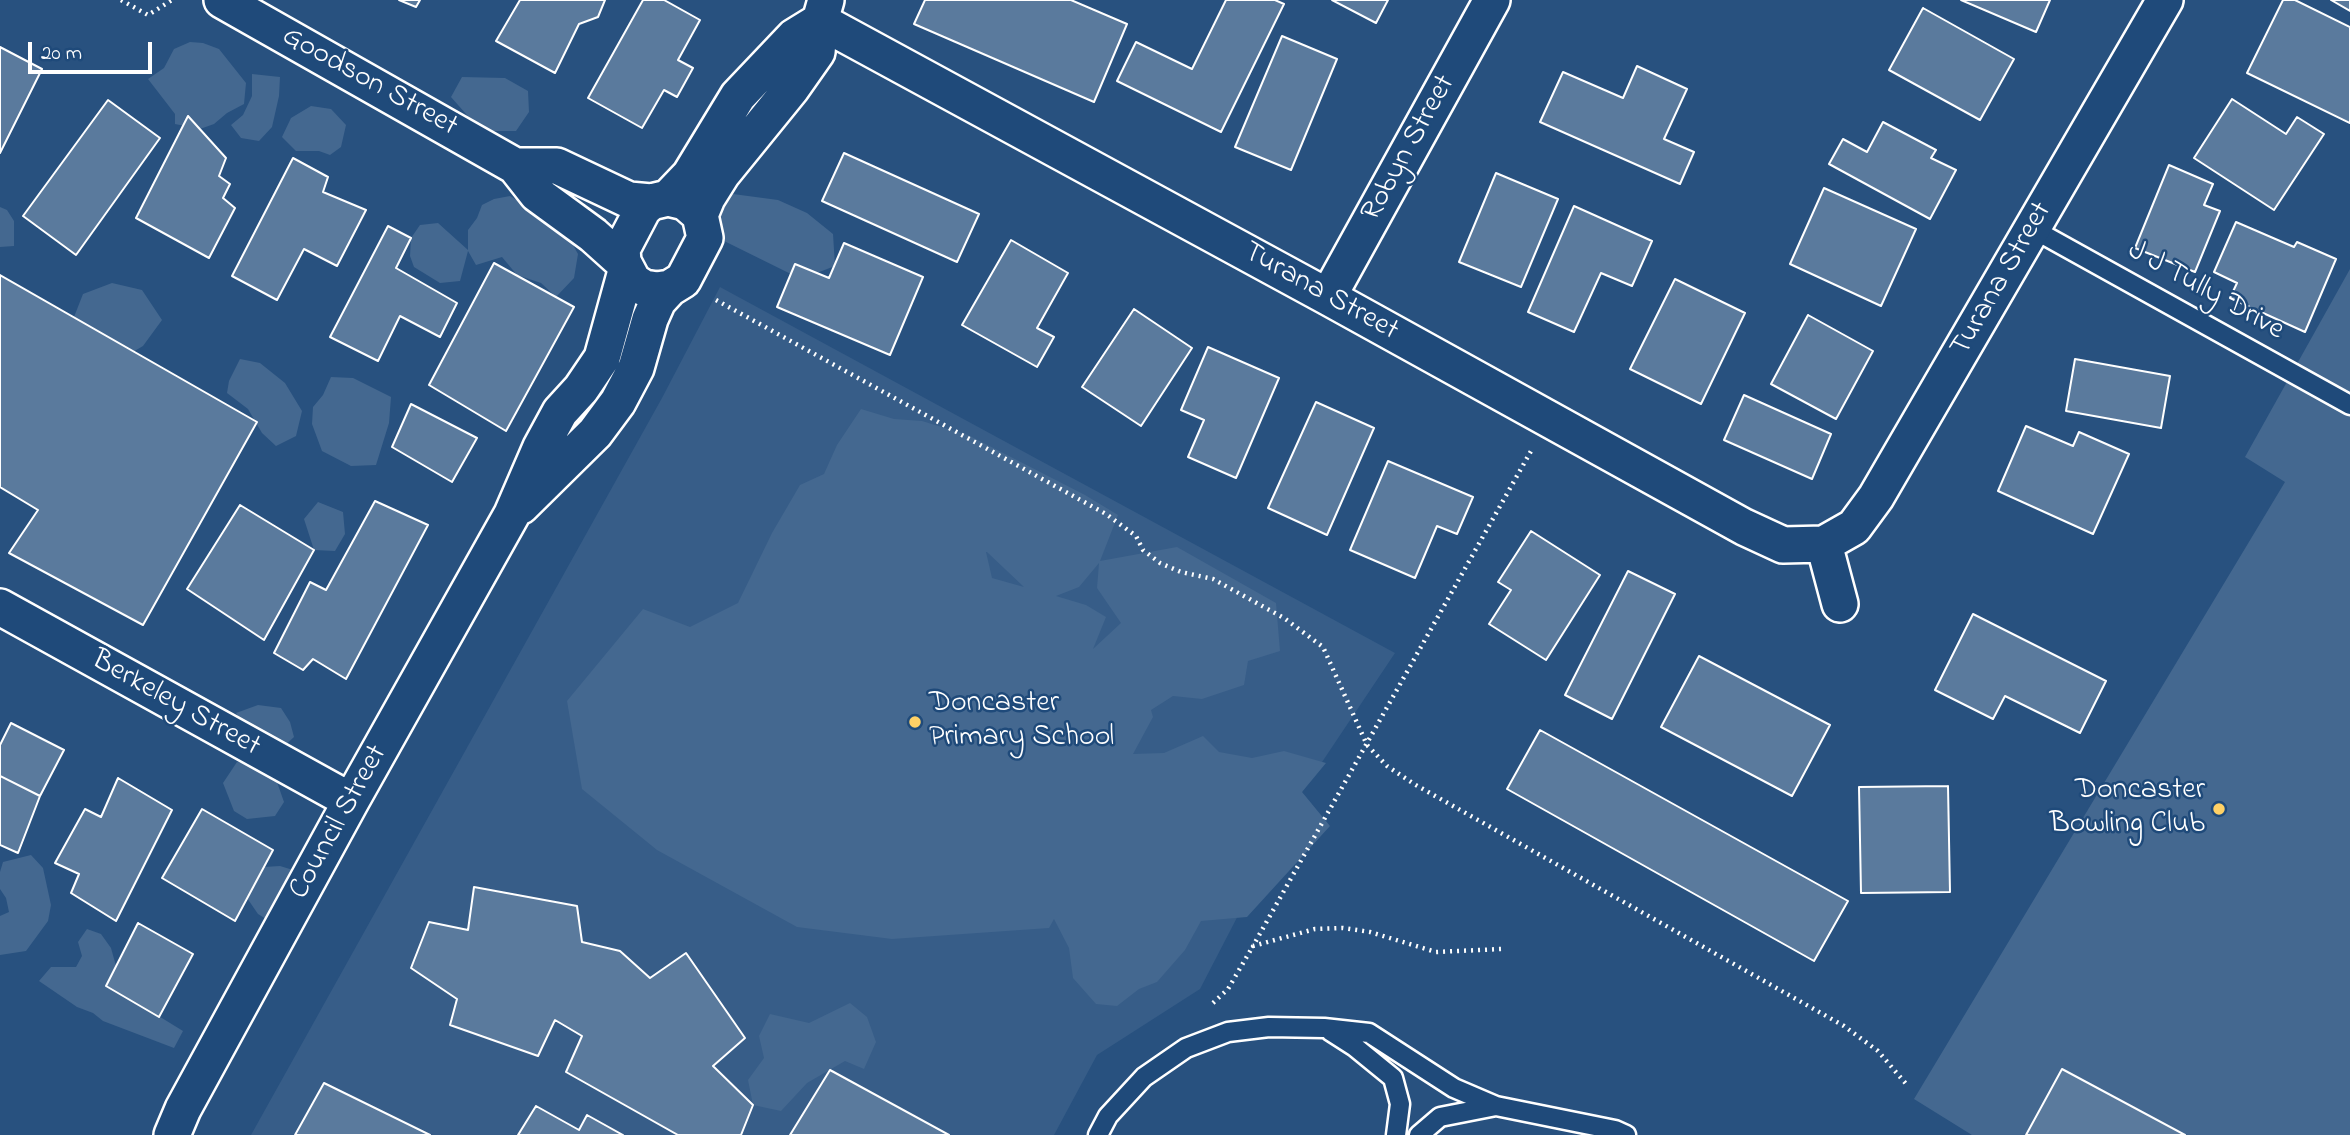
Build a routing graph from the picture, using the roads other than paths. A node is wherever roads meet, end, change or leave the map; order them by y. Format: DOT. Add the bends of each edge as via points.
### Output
graph roads {
  1 [pos="222,0"];
  2 [pos="1492,0"];
  3 [pos="2165,0"];
  4 [pos="823,10"];
  5 [pos="515,166"];
  6 [pos="659,200"];
  7 [pos="700,215"];
  8 [pos="2033,229"];
  9 [pos="624,266"];
  10 [pos="670,288"];
  11 [pos="1328,297"];
  12 [pos="2350,405"];
  13 [pos="512,514"];
  14 [pos="1824,544"];
  15 [pos="1840,604"];
  16 [pos="0,607"];
  17 [pos="351,801"];
  18 [pos="1324,1028"];
  19 [pos="1496,1107"];
  20 [pos="172,1135"];
  21 [pos="1098,1135"];
  22 [pos="1396,1135"];
  23 [pos="1419,1135"];
  24 [pos="1626,1135"];
  1 -- 5 [label="street, Goodson Street"];
  2 -- 11 [label="street, Robyn Street"];
  3 -- 8 [label="street, Turana Street"];
  4 -- 6 [label="street" via="738,96 691,175"];
  4 -- 7 [label="street" via="817,52 722,174"];
  4 -- 11 [label="street, Turana Street"];
  5 -- 6 [label="street, Goodson Street" via="557,166 629,200"];
  5 -- 9 [label="street, Goodson Street" via="537,194 593,234"];
  6 -- 7 [label="street" via="685,201"];
  6 -- 9 [label="street" via="643,209 629,234 622,249"];
  7 -- 10 [label="street" via="705,238 700,251 683,280"];
  8 -- 12 [label="lane, J J Tully Drive"];
  8 -- 14 [label="street, Turana Street" via="1876,497 1854,527"];
  9 -- 10 [label="street" via="644,288"];
  9 -- 13 [label="street, Council Street" via="602,358 554,424"];
  10 -- 13 [label="street, Council Street" via="658,301 636,368 618,401 595,433"];
  11 -- 14 [label="street, Turana Street" via="1744,527 1783,545"];
  13 -- 17 [label="street, Council Street"];
  14 -- 15 [label="street"];
  16 -- 17 [label="street, Berkeley Street"];
  17 -- 20 [label="street, Council Street"];
  18 -- 19 [label="lane" via="1369,1033 1454,1087"];
  18 -- 21 [label="lane" via="1228,1032 1193,1045 1144,1077 1108,1116"];
  18 -- 22 [label="lane" via="1393,1078 1399,1104"];
  19 -- 23 [label="lane" via="1440,1117"];
  19 -- 24 [label="lane"];
}
